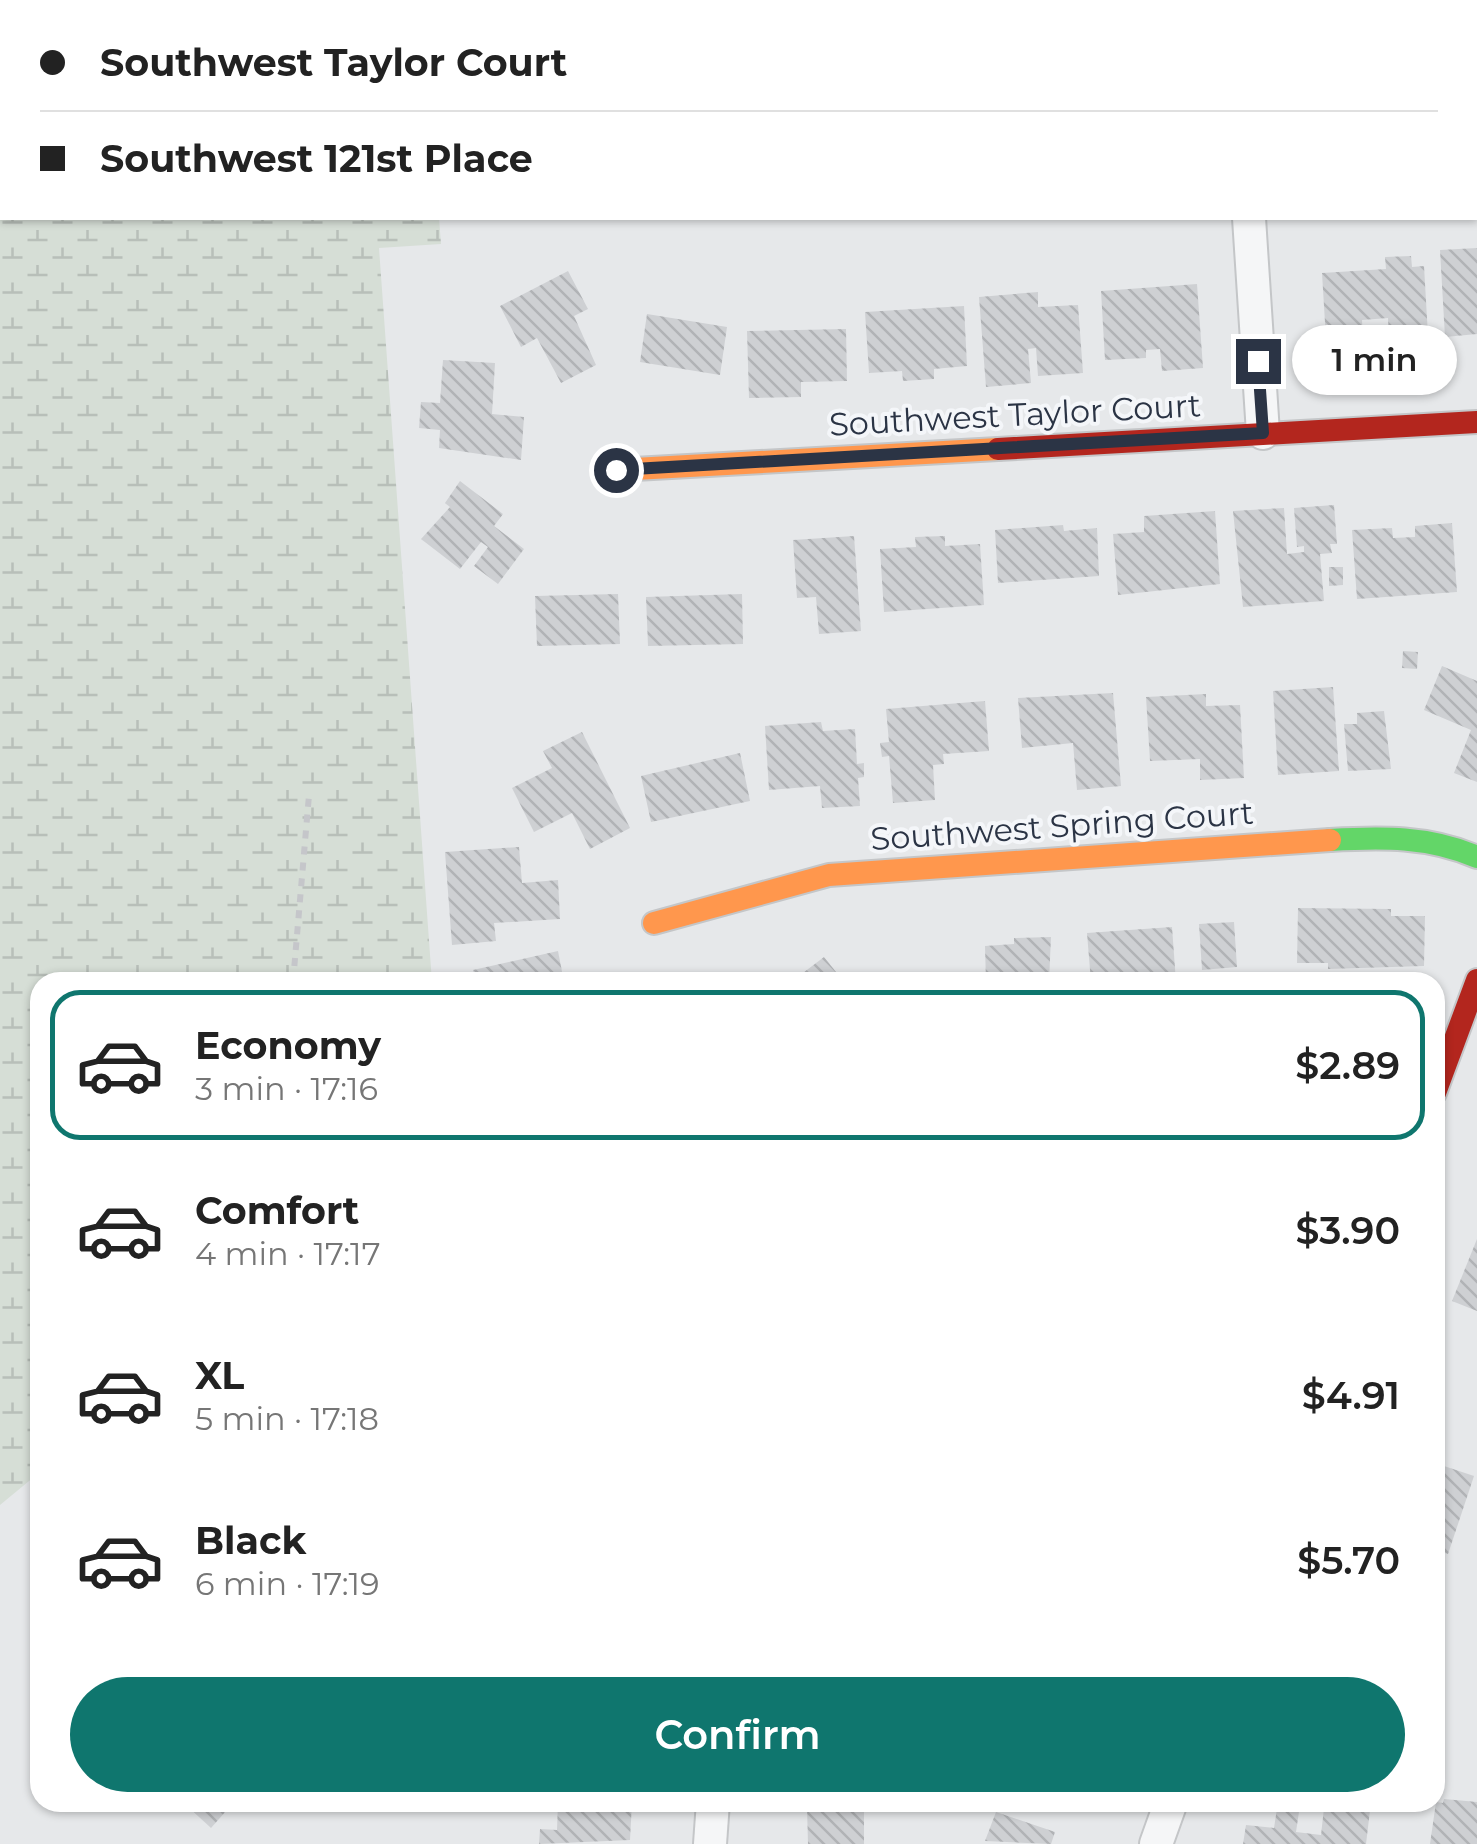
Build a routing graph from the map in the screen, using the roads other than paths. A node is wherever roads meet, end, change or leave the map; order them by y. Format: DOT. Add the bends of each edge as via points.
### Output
graph roads {
  1 [pos="1249,220"];
  2 [pos="1477,422"];
  3 [pos="1263,433"];
  4 [pos="616,470"];
  5 [pos="1477,857"];
  6 [pos="654,923"];
  7 [pos="1477,980"];
  8 [pos="1445,1065"];
  9 [pos="713,1812"];
  10 [pos="1167,1812"];
  11 [pos="710,1844"];
  12 [pos="1156,1844"];
  1 -- 3 [label="street"];
  2 -- 3 [label="street, Southwest Taylor Court"];
  3 -- 4 [label="street, Southwest Taylor Court"];
  5 -- 6 [label="street, Southwest Spring Court" via="1447,844 1380,837 829,875"];
  7 -- 8 [label="street"];
  9 -- 11 [label="street"];
  10 -- 12 [label="street"];
}
